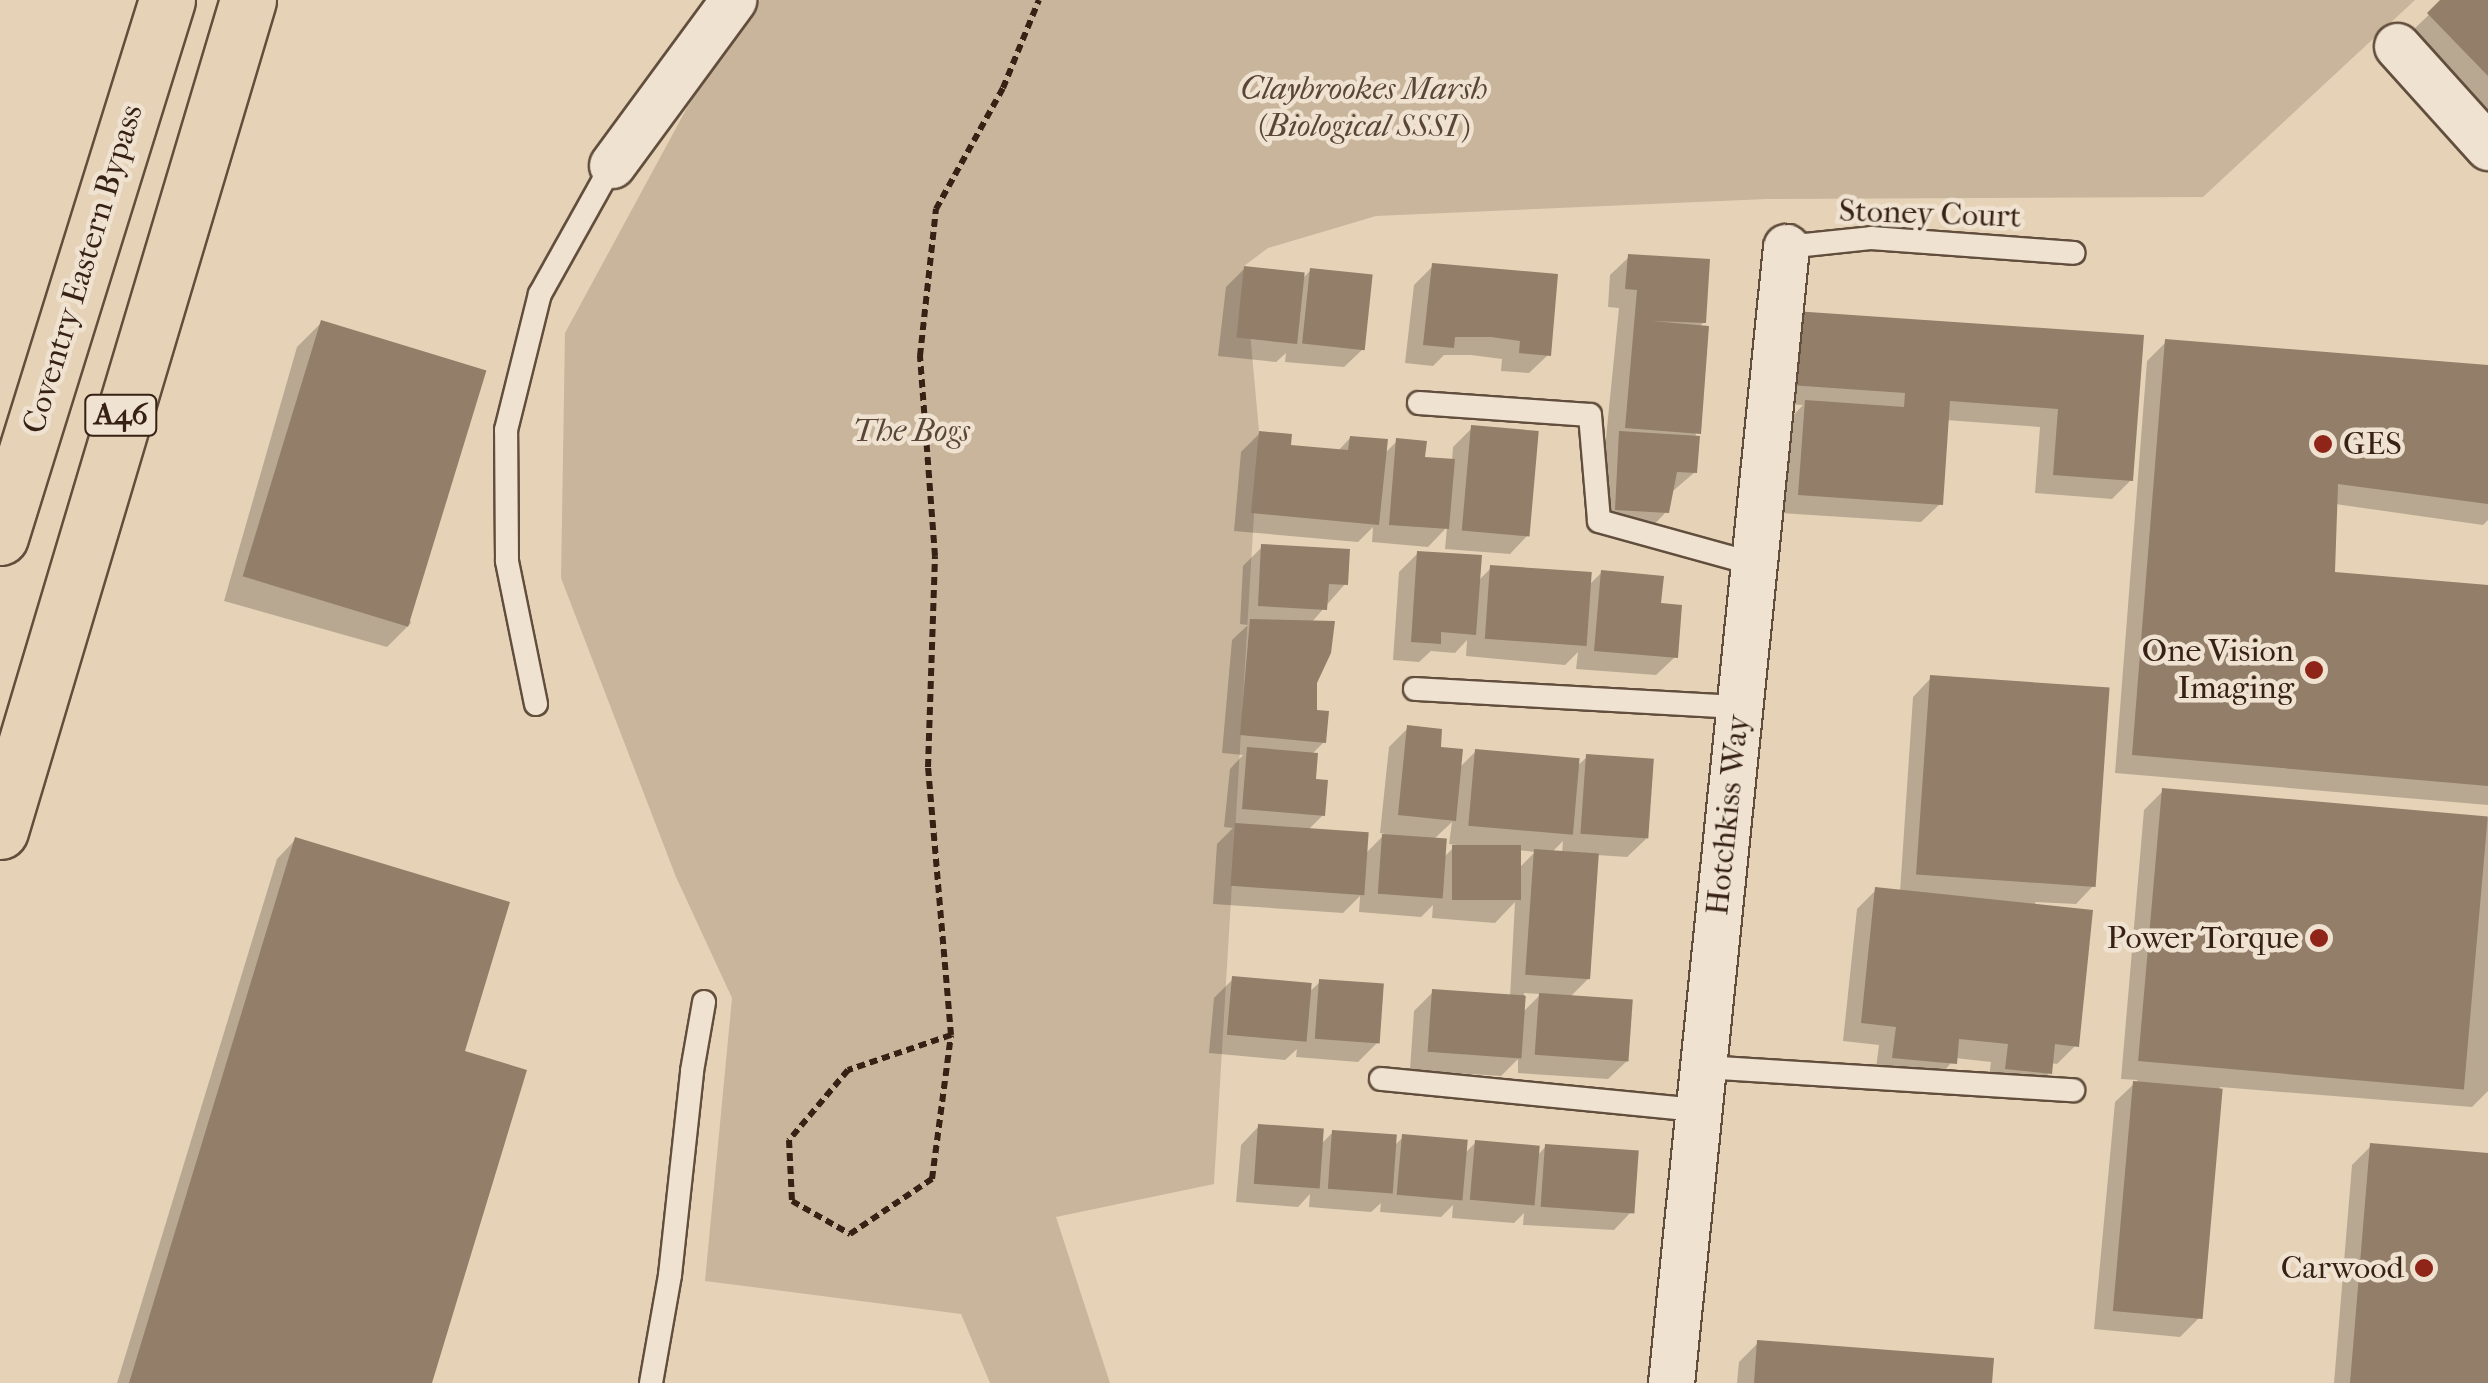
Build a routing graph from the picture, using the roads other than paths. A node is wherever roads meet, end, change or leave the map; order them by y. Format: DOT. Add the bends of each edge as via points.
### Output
graph roads {
  1 [pos="167,0"];
  2 [pos="248,0"];
  3 [pos="732,0"];
  4 [pos="2398,46"];
  5 [pos="2488,147"];
  6 [pos="612,164"];
  7 [pos="1786,247"];
  8 [pos="2073,253"];
  9 [pos="1419,402"];
  10 [pos="0,537"];
  11 [pos="1754,564"];
  12 [pos="1415,690"];
  13 [pos="536,704"];
  14 [pos="1740,706"];
  15 [pos="0,831"];
  16 [pos="704,1002"];
  17 [pos="1381,1079"];
  18 [pos="1701,1088"];
  19 [pos="2073,1090"];
  20 [pos="651,1383"];
  21 [pos="1671,1383"];
  1 -- 10 [label="highway, Coventry Eastern Bypass / A46"];
  2 -- 15 [label="highway, A46"];
  3 -- 6 [label="street"];
  4 -- 5 [label="street"];
  6 -- 13 [label="lane" via="540,294 506,430 507,561"];
  7 -- 8 [label="lane, Stoney Court" via="1871,238"];
  7 -- 11 [label="street, Hotchkiss Way"];
  9 -- 11 [label="lane" via="1590,416 1598,521"];
  11 -- 14 [label="street, Hotchkiss Way"];
  12 -- 14 [label="lane"];
  14 -- 18 [label="street, Hotchkiss Way"];
  16 -- 20 [label="lane"];
  17 -- 18 [label="lane"];
  18 -- 19 [label="lane"];
  18 -- 21 [label="street, Hotchkiss Way"];
}
